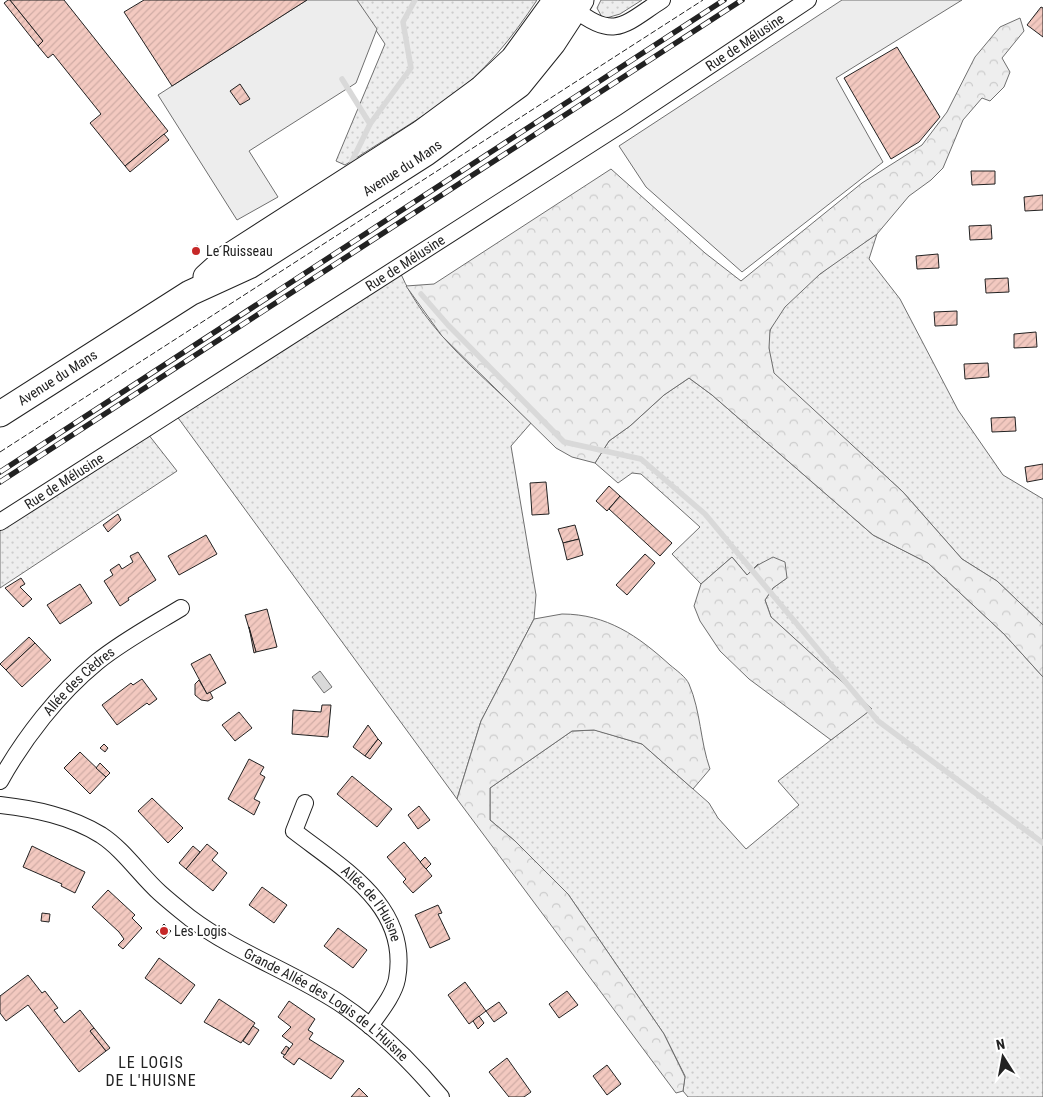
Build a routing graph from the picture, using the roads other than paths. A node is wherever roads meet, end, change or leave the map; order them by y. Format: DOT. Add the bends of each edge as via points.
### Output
graph roads {
  1 [pos="662,0"];
  2 [pos="808,0"];
  3 [pos="571,3"];
  4 [pos="0,414"];
  5 [pos="0,522"];
  6 [pos="181,608"];
  7 [pos="0,781"];
  8 [pos="305,802"];
  9 [pos="0,805"];
  10 [pos="370,1026"];
  11 [pos="440,1097"];
  1 -- 3 [label="street" via="615,27 591,22"];
  2 -- 5 [label="street, Rue de Mélusine" via="625,122"];
  3 -- 4 [label="main road, Avenue du Mans" via="482,88 421,133 228,257 190,293"];
  6 -- 7 [label="street, Allée des Cèdres" via="124,643 76,680 17,751"];
  8 -- 10 [label="street, Allée de l'Huisne" via="294,830 367,888 391,925 398,950 397,981"];
  9 -- 10 [label="street, Grande Allée des Logis de L'Huisne" via="38,809 101,836 190,918 229,944 338,1002"];
  10 -- 11 [label="street, Grande Allée des Logis de L'Huisne" via="416,1068"];
}
